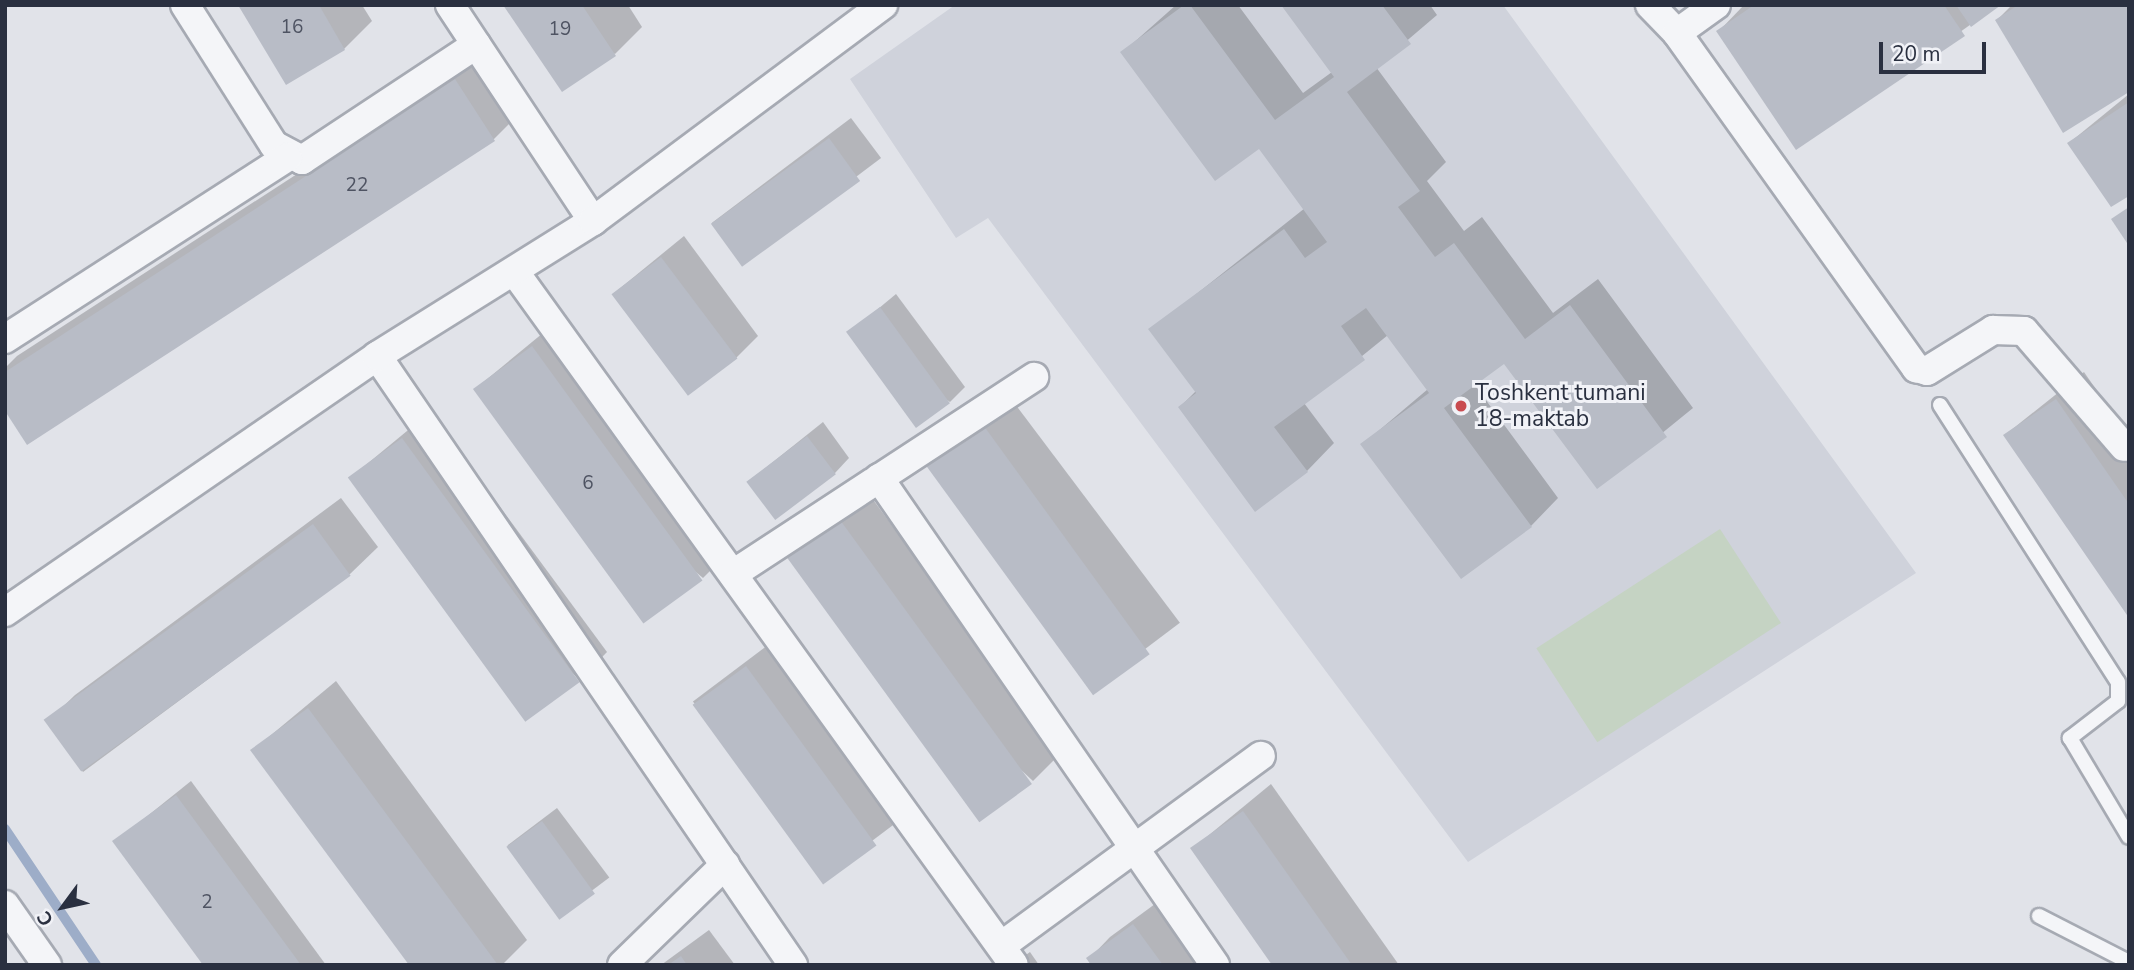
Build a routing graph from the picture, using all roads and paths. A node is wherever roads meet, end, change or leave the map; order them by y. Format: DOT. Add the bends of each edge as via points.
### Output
graph roads {
  1 [pos="185,5"];
  2 [pos="450,5"];
  3 [pos="883,5"];
  4 [pos="1650,5"];
  5 [pos="1716,5"];
  6 [pos="1677,33"];
  7 [pos="476,45"];
  8 [pos="288,157"];
  9 [pos="593,221"];
  10 [pos="514,271"];
  11 [pos="5,339"];
  12 [pos="377,356"];
  13 [pos="1034,377"];
  14 [pos="1940,405"];
  15 [pos="2124,447"];
  16 [pos="879,478"];
  17 [pos="733,574"];
  18 [pos="5,612"];
  19 [pos="1261,756"];
  20 [pos="2129,837"];
  21 [pos="1138,846"];
  22 [pos="725,865"];
  23 [pos="5,905"];
  24 [pos="2039,916"];
  25 [pos="1008,955"];
  26 [pos="2129,962"];
  27 [pos="47,965"];
  28 [pos="622,965"];
  29 [pos="793,965"];
  30 [pos="1215,965"];
  1 -- 8 [label="street"];
  2 -- 7 [label="street"];
  3 -- 9 [label="street"];
  4 -- 6 [label="street"];
  5 -- 6 [label="street"];
  6 -- 15 [label="street" via="1916,368 1927,371 1993,330 2024,331"];
  7 -- 8 [label="street" via="313,157"];
  7 -- 9 [label="street"];
  8 -- 11 [label="street"];
  9 -- 10 [label="street"];
  10 -- 12 [label="street"];
  10 -- 17 [label="street"];
  12 -- 18 [label="street"];
  12 -- 22 [label="street"];
  13 -- 16 [label="street"];
  14 -- 20 [label="lane" via="2118,682 2118,701 2070,738"];
  16 -- 17 [label="street"];
  16 -- 21 [label="street"];
  17 -- 25 [label="street"];
  19 -- 21 [label="street"];
  21 -- 25 [label="street"];
  21 -- 30 [label="street"];
  22 -- 28 [label="street"];
  22 -- 29 [label="street"];
  23 -- 27 [label="street"];
  24 -- 26 [label="lane"];
}
